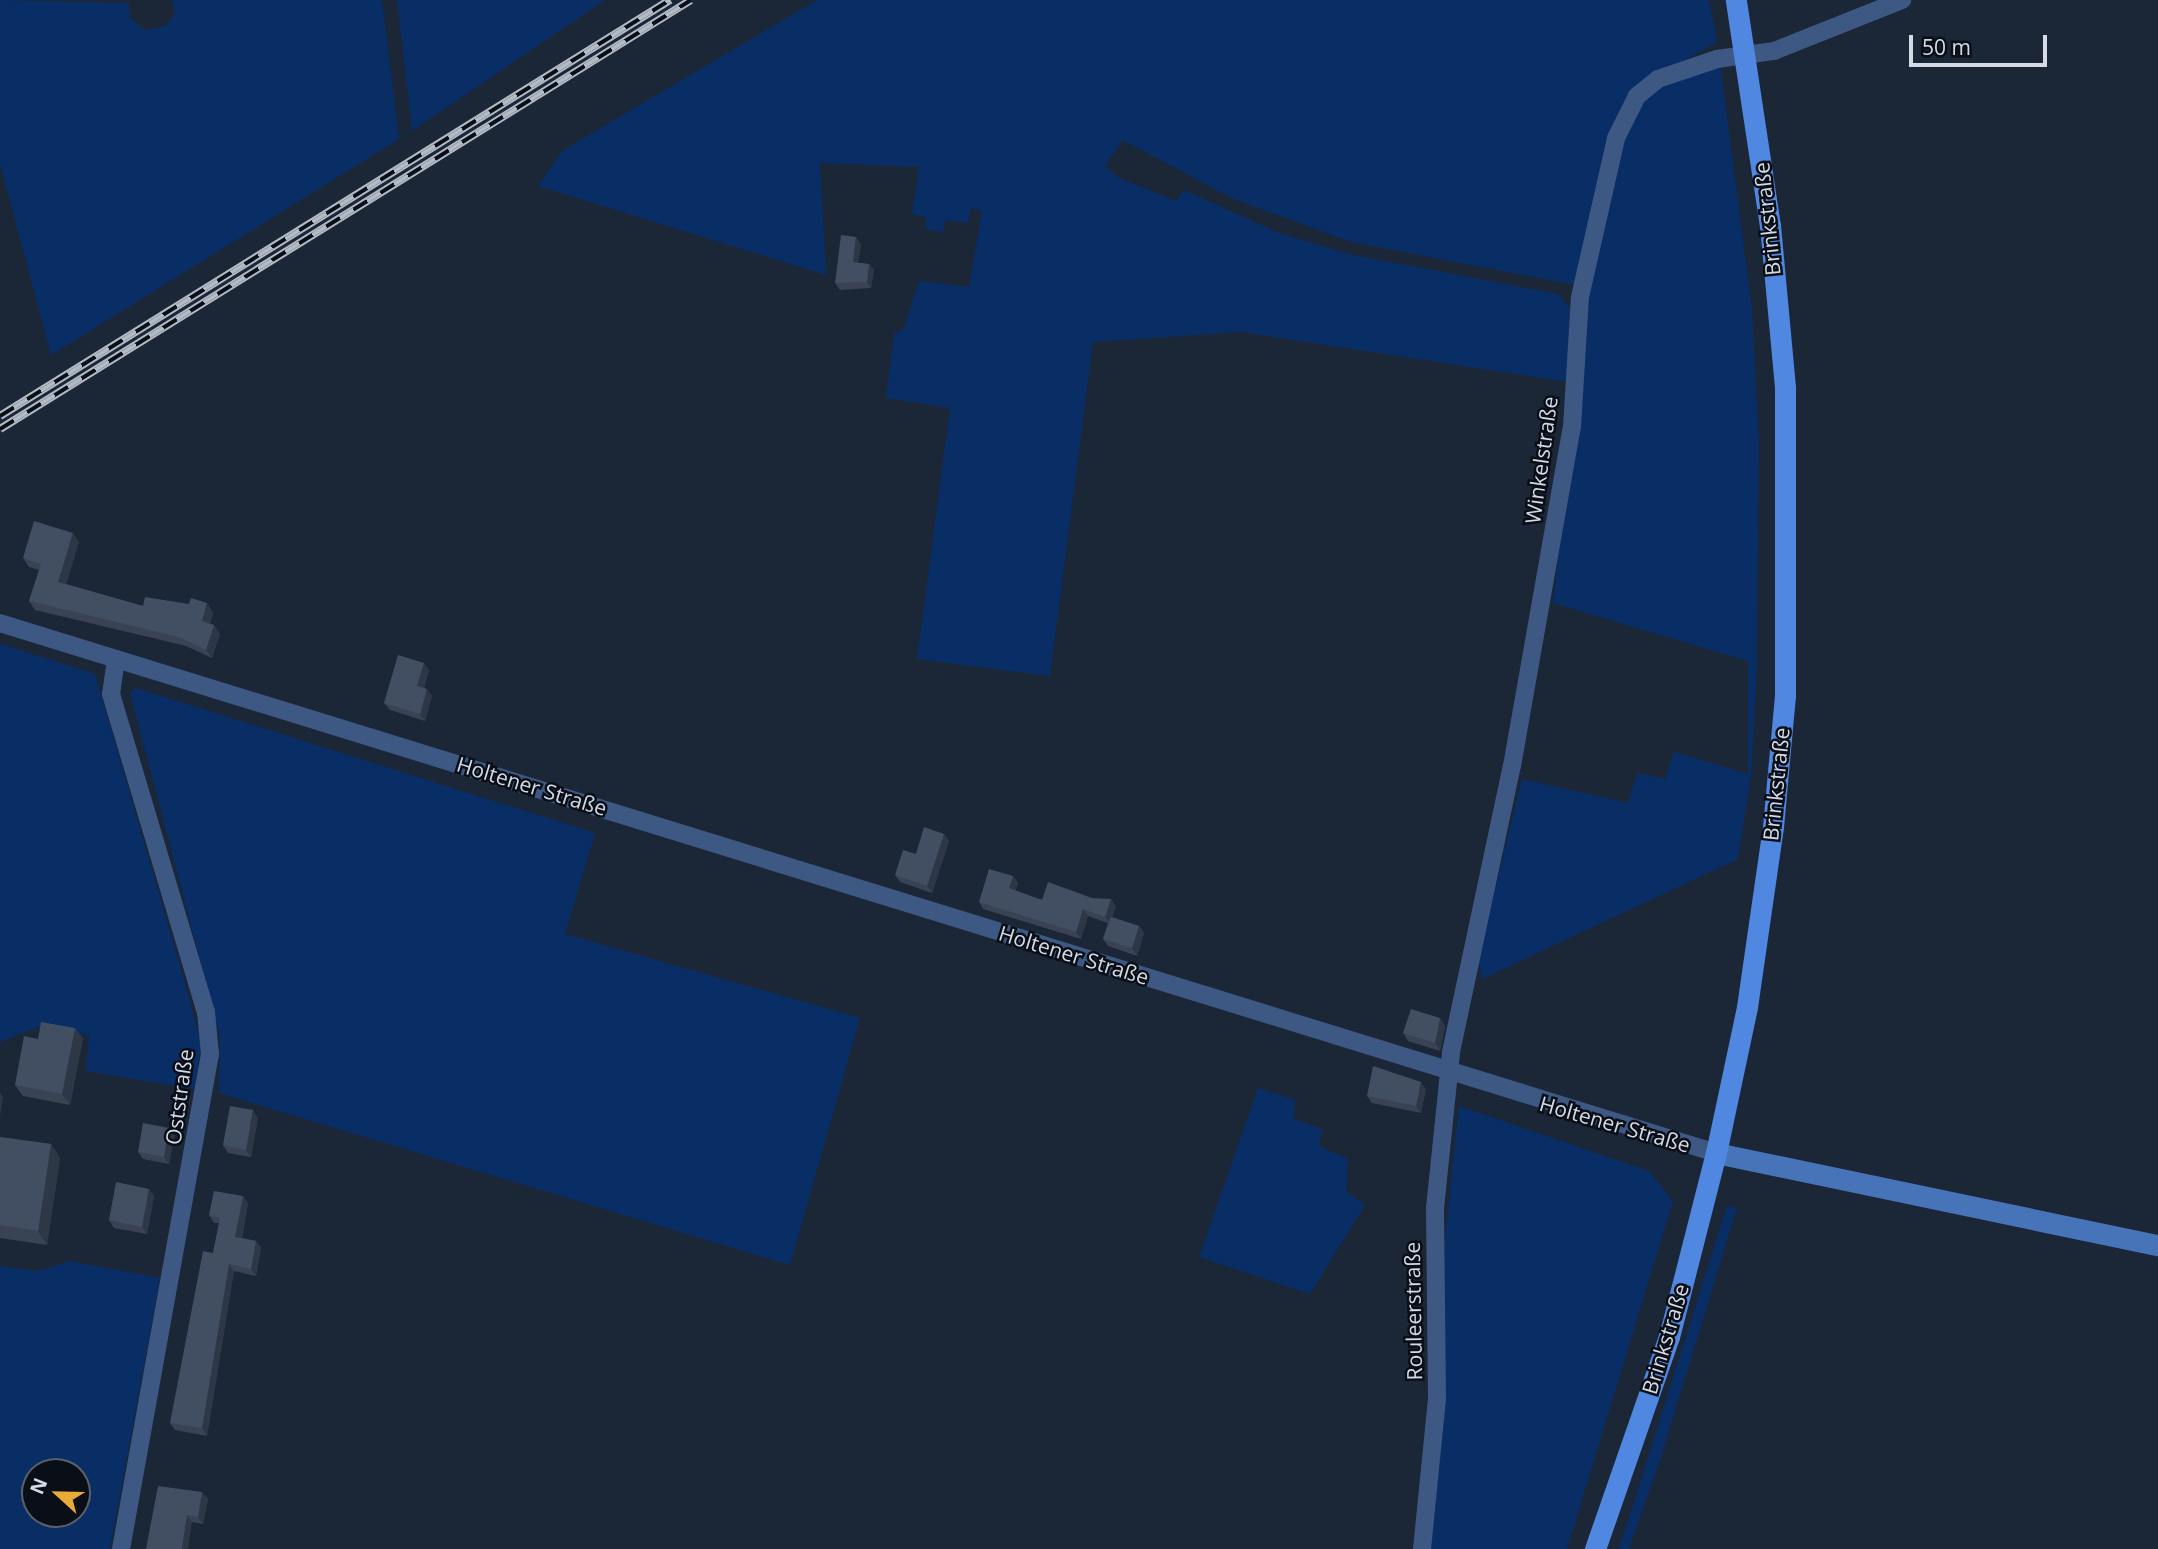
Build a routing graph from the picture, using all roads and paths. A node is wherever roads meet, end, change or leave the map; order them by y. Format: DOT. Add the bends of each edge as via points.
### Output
graph roads {
  1 [pos="1736,0"];
  2 [pos="1902,0"];
  3 [pos="1747,55"];
  4 [pos="0,623"];
  5 [pos="116,659"];
  6 [pos="1450,1073"];
  7 [pos="1716,1153"];
  8 [pos="2158,1245"];
  9 [pos="121,1549"];
  10 [pos="1422,1549"];
  11 [pos="1595,1549"];
  1 -- 3 [label="main road, Brinkstraße"];
  2 -- 3 [label="street, Winkelstraße" via="1774,51"];
  3 -- 6 [label="street, Winkelstraße" via="1658,79 1637,96 1616,138 1580,297 1573,428"];
  3 -- 7 [label="main road, Brinkstraße" via="1784,387 1784,696 1747,1007"];
  4 -- 5 [label="street, Holtener Straße"];
  5 -- 6 [label="street, Holtener Straße"];
  5 -- 9 [label="street, Oststraße" via="111,694 206,1012 210,1055"];
  6 -- 7 [label="street, Holtener Straße"];
  6 -- 10 [label="street, Rouleerstraße" via="1435,1208 1437,1399"];
  7 -- 8 [label="main road, Holtener Straße"];
  7 -- 11 [label="main road, Brinkstraße" via="1669,1337"];
}
